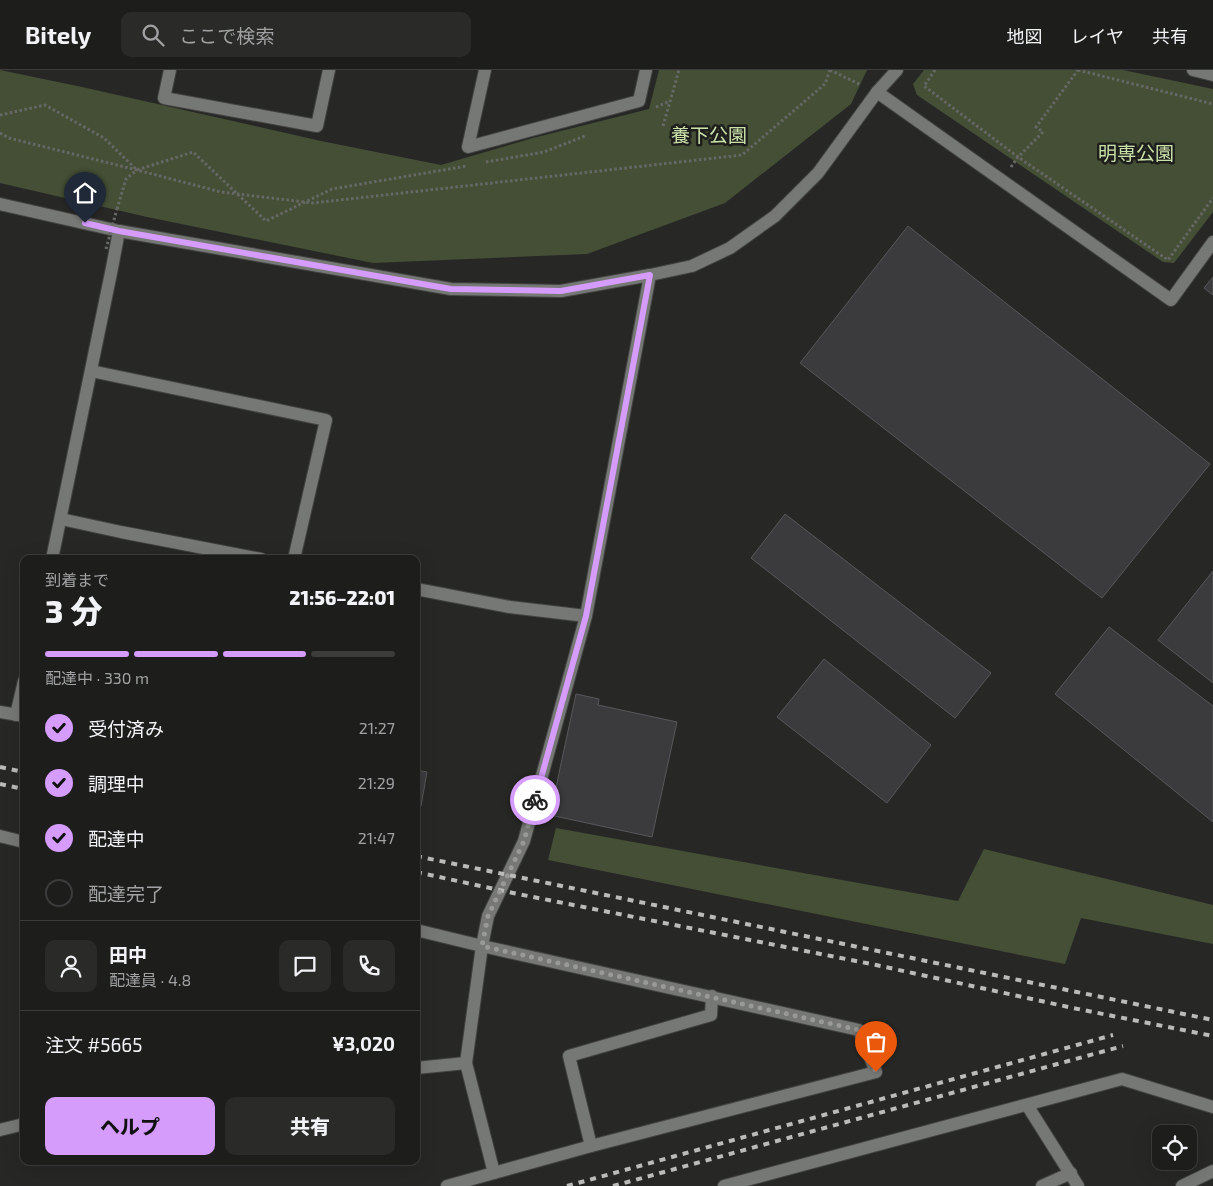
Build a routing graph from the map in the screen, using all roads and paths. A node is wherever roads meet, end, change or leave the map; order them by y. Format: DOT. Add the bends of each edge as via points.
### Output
graph roads {
  1 [pos="170,70"];
  2 [pos="329,70"];
  3 [pos="485,70"];
  4 [pos="646,70"];
  5 [pos="679,70"];
  6 [pos="830,70"];
  7 [pos="897,70"];
  8 [pos="935,70"];
  9 [pos="1078,70"];
  10 [pos="1193,70"];
  11 [pos="1213,75"];
  12 [pos="877,92"];
  13 [pos="670,101"];
  14 [pos="1213,104"];
  15 [pos="652,109"];
  16 [pos="0,115"];
  17 [pos="662,126"];
  18 [pos="0,133"];
  19 [pos="589,134"];
  20 [pos="1018,157"];
  21 [pos="477,164"];
  22 [pos="467,166"];
  23 [pos="137,170"];
  24 [pos="1001,180"];
  25 [pos="237,194"];
  26 [pos="1213,198"];
  27 [pos="305,202"];
  28 [pos="0,204"];
  29 [pos="119,231"];
  30 [pos="1213,242"];
  31 [pos="106,249"];
  32 [pos="650,275"];
  33 [pos="91,371"];
  34 [pos="61,518"];
  35 [pos="53,555"];
  36 [pos="240,555"];
  37 [pos="295,555"];
  38 [pos="420,590"];
  39 [pos="586,616"];
  40 [pos="0,712"];
  41 [pos="20,715"];
  42 [pos="0,836"];
  43 [pos="20,841"];
  44 [pos="420,931"];
  45 [pos="482,946"];
  46 [pos="712,996"];
  47 [pos="466,1063"];
  48 [pos="420,1068"];
  49 [pos="1027,1106"];
  50 [pos="1213,1107"];
  51 [pos="20,1125"];
  52 [pos="0,1130"];
  53 [pos="591,1146"];
  54 [pos="1213,1171"];
  55 [pos="494,1173"];
  56 [pos="1071,1173"];
  57 [pos="447,1186"];
  58 [pos="724,1186"];
  59 [pos="1042,1186"];
  60 [pos="1078,1186"];
  61 [pos="1182,1186"];
  1 -- 2 [label="street" via="164,98 317,126"];
  3 -- 4 [label="street" via="468,146 639,101"];
  5 -- 13 [label="path"];
  6 -- 12 [label="path"];
  6 -- 27 [label="path" via="825,84 742,155"];
  7 -- 12 [label="street"];
  8 -- 20 [label="path" via="924,86"];
  9 -- 14 [label="path"];
  9 -- 20 [label="path" via="1036,127 1043,132"];
  10 -- 11 [label="street"];
  12 -- 24 [label="street"];
  12 -- 32 [label="street" via="818,173 775,216 730,248 692,266"];
  13 -- 15 [label="path"];
  13 -- 17 [label="path"];
  16 -- 23 [label="path" via="45,105 104,138"];
  18 -- 23 [label="path"];
  19 -- 21 [label="path" via="544,152"];
  20 -- 24 [label="path"];
  20 -- 26 [label="path" via="1168,260"];
  22 -- 27 [label="path" via="332,189"];
  23 -- 25 [label="path"];
  23 -- 25 [label="path" via="192,152"];
  23 -- 31 [label="path, bridge" via="126,179"];
  24 -- 30 [label="street" via="1171,300"];
  25 -- 27 [label="path"];
  25 -- 27 [label="path" via="266,221"];
  28 -- 29 [label="street"];
  29 -- 32 [label="street" via="451,289 561,291"];
  29 -- 33 [label="street"];
  32 -- 39 [label="street"];
  33 -- 34 [label="street"];
  33 -- 37 [label="street" via="326,420"];
  34 -- 35 [label="street"];
  34 -- 36 [label="street"];
  38 -- 39 [label="street" via="510,607"];
  39 -- 45 [label="street" via="524,841 488,916"];
  40 -- 41 [label="street"];
  42 -- 43 [label="street"];
  44 -- 45 [label="street"];
  45 -- 46 [label="street"];
  45 -- 47 [label="street"];
  46 -- 53 [label="street" via="711,1015 569,1056"];
  46 -- 53 [label="street" via="859,1030 876,1072"];
  47 -- 48 [label="street"];
  47 -- 55 [label="street"];
  49 -- 50 [label="street" via="1122,1079"];
  49 -- 56 [label="street"];
  49 -- 58 [label="street"];
  51 -- 52 [label="street"];
  53 -- 55 [label="street"];
  54 -- 61 [label="street"];
  55 -- 57 [label="street"];
  56 -- 59 [label="street"];
  56 -- 60 [label="street"];
}
